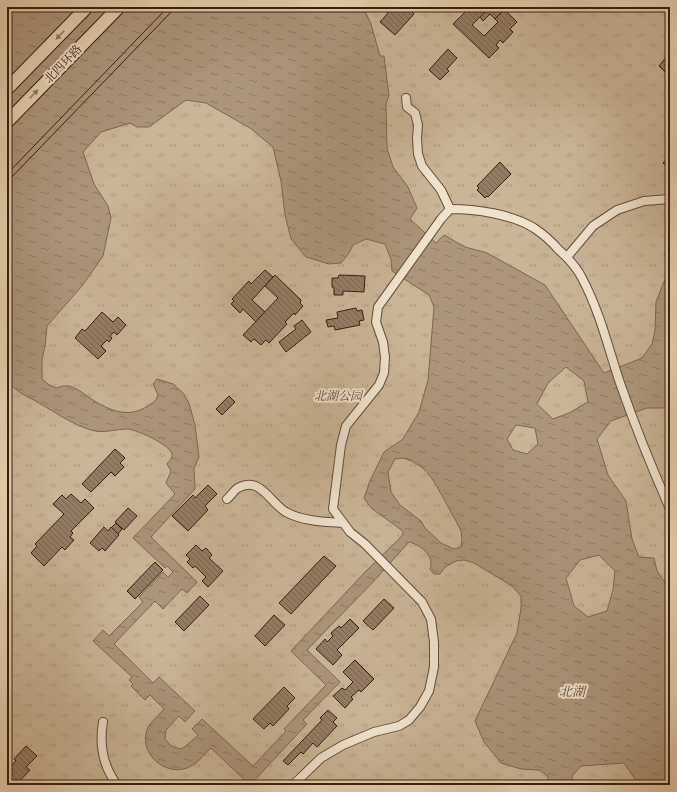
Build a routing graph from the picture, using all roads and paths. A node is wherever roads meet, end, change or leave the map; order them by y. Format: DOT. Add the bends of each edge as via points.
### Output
graph roads {
  1 [pos="87,7"];
  2 [pos="119,7"];
  3 [pos="7,89"];
  4 [pos="406,98"];
  5 [pos="7,122"];
  6 [pos="670,200"];
  7 [pos="450,209"];
  8 [pos="567,257"];
  9 [pos="228,499"];
  10 [pos="670,509"];
  11 [pos="343,523"];
  12 [pos="102,722"];
  13 [pos="117,785"];
  14 [pos="293,785"];
  1 -- 3 [label="highway, 北四环路, one-way"];
  5 -- 2 [label="highway, 北四环路, one-way"];
  4 -- 7 [label="street" via="407,107 415,113 418,125 418,154 422,166 441,190"];
  6 -- 8 [label="street" via="644,201 616,210 593,226"];
  7 -- 8 [label="street" via="490,212 519,221 534,228"];
  7 -- 11 [label="street" via="378,307 376,322 383,342 384,373 379,385 346,426 333,509"];
  8 -- 10 [label="street" via="582,276 604,328 609,352 635,426"];
  9 -- 11 [label="street" via="238,488 250,484 259,487 286,512 303,518"];
  11 -- 14 [label="street" via="422,602 431,619 434,667 429,691 409,720 399,726 374,732 343,745 321,758"];
  12 -- 13 [label="street" via="102,753 108,771"];
}
